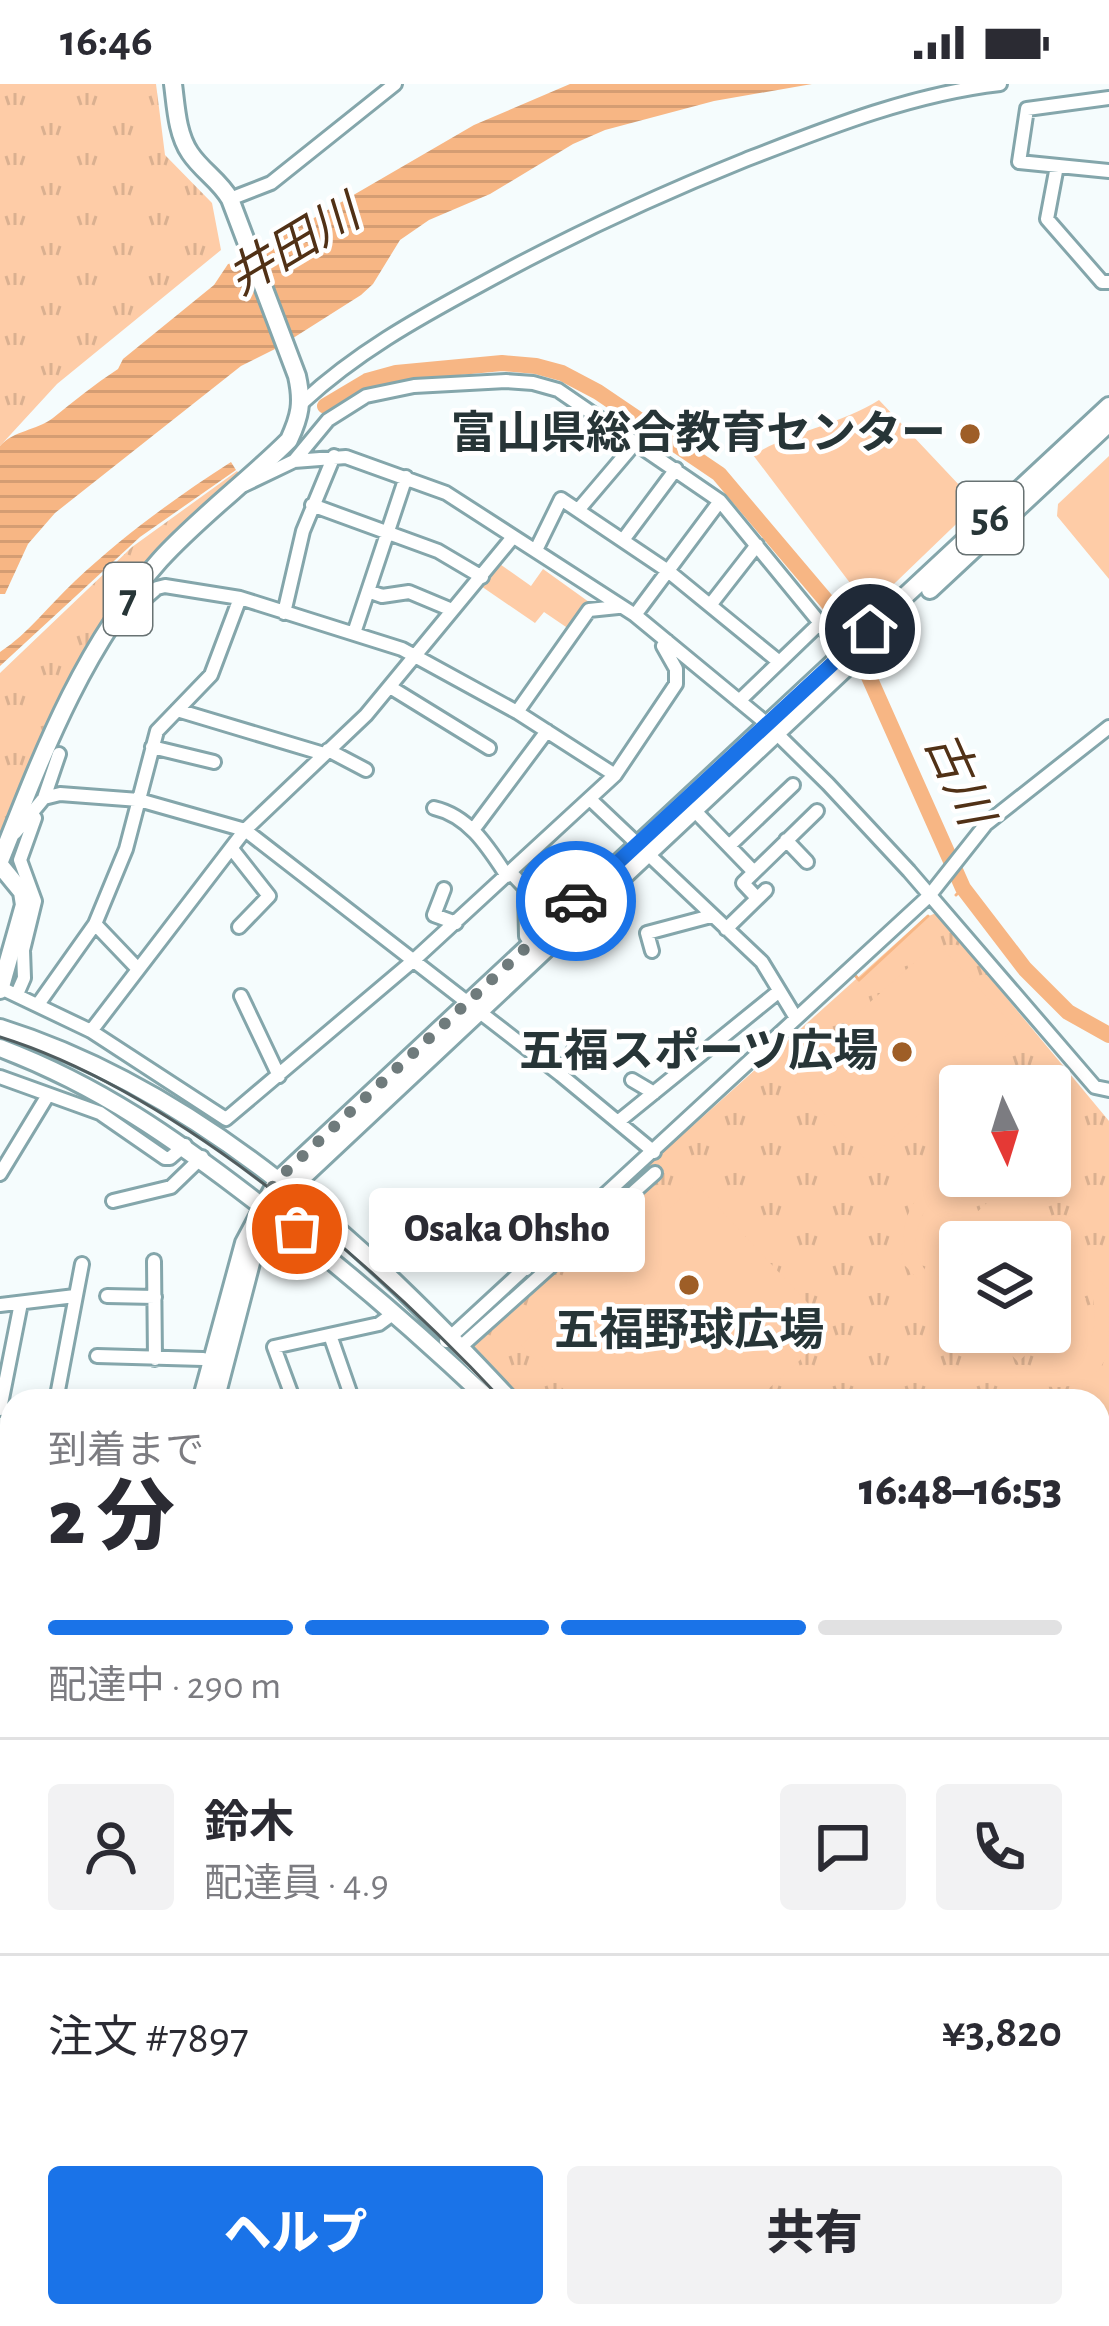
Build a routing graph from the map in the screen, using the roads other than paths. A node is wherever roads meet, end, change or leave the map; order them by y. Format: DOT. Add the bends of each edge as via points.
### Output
graph roads {
  1 [pos="173,84"];
  2 [pos="395,84"];
  3 [pos="1000,84"];
  4 [pos="1109,98"];
  5 [pos="1057,166"];
  6 [pos="1109,171"];
  7 [pos="230,200"];
  8 [pos="1109,282"];
  9 [pos="302,402"];
  10 [pos="1109,406"];
  11 [pos="1109,423"];
  12 [pos="636,442"];
  13 [pos="334,456"];
  14 [pos="294,461"];
  15 [pos="676,470"];
  16 [pos="406,478"];
  17 [pos="243,486"];
  18 [pos="720,501"];
  19 [pos="312,505"];
  20 [pos="579,509"];
  21 [pos="388,533"];
  22 [pos="513,537"];
  23 [pos="623,540"];
  24 [pos="757,544"];
  25 [pos="536,550"];
  26 [pos="668,571"];
  27 [pos="482,577"];
  28 [pos="368,592"];
  29 [pos="240,598"];
  30 [pos="711,604"];
  31 [pos="452,610"];
  32 [pos="628,611"];
  33 [pos="284,613"];
  34 [pos="820,623"];
  35 [pos="104,632"];
  36 [pos="354,633"];
  37 [pos="872,635"];
  38 [pos="667,641"];
  39 [pos="843,654"];
  40 [pos="416,656"];
  41 [pos="778,662"];
  42 [pos="390,687"];
  43 [pos="739,701"];
  44 [pos="177,710"];
  45 [pos="517,712"];
  46 [pos="771,728"];
  47 [pos="1109,728"];
  48 [pos="547,731"];
  49 [pos="152,747"];
  50 [pos="489,748"];
  51 [pos="326,752"];
  52 [pos="59,754"];
  53 [pos="214,762"];
  54 [pos="366,770"];
  55 [pos="615,775"];
  56 [pos="793,784"];
  57 [pos="41,800"];
  58 [pos="140,800"];
  59 [pos="592,801"];
  60 [pos="434,808"];
  61 [pos="694,809"];
  62 [pos="817,811"];
  63 [pos="245,830"];
  64 [pos="472,830"];
  65 [pos="787,840"];
  66 [pos="7,842"];
  67 [pos="729,846"];
  68 [pos="232,849"];
  69 [pos="642,849"];
  70 [pos="808,862"];
  71 [pos="0,863"];
  72 [pos="754,872"];
  73 [pos="509,874"];
  74 [pos="444,889"];
  75 [pos="525,889"];
  76 [pos="551,890"];
  77 [pos="932,892"];
  78 [pos="711,916"];
  79 [pos="456,923"];
  80 [pos="94,924"];
  81 [pos="238,927"];
  82 [pos="726,928"];
  83 [pos="531,943"];
  84 [pos="652,951"];
  85 [pos="414,960"];
  86 [pos="137,968"];
  87 [pos="6,990"];
  88 [pos="778,992"];
  89 [pos="241,996"];
  90 [pos="39,1003"];
  91 [pos="474,1006"];
  92 [pos="796,1018"];
  93 [pos="0,1028"];
  94 [pos="91,1031"];
  95 [pos="579,1040"];
  96 [pos="0,1048"];
  97 [pos="160,1075"];
  98 [pos="561,1075"];
  99 [pos="279,1076"];
  100 [pos="0,1077"];
  101 [pos="632,1080"];
  102 [pos="1109,1090"];
  103 [pos="654,1093"];
  104 [pos="48,1095"];
  105 [pos="147,1095"];
  106 [pos="619,1121"];
  107 [pos="185,1145"];
  108 [pos="654,1153"];
  109 [pos="202,1157"];
  110 [pos="655,1173"];
  111 [pos="0,1174"];
  112 [pos="283,1185"];
  113 [pos="113,1202"];
  114 [pos="536,1208"];
  115 [pos="267,1209"];
  116 [pos="499,1225"];
  117 [pos="557,1240"];
  118 [pos="154,1262"];
  119 [pos="82,1264"];
  120 [pos="526,1269"];
  121 [pos="76,1296"];
  122 [pos="107,1296"];
  123 [pos="155,1297"];
  124 [pos="21,1303"];
  125 [pos="0,1305"];
  126 [pos="394,1312"];
  127 [pos="330,1335"];
  128 [pos="459,1340"];
  129 [pos="436,1350"];
  130 [pos="97,1356"];
  131 [pos="155,1359"];
  132 [pos="217,1363"];
  133 [pos="4,1389"];
  134 [pos="58,1389"];
  135 [pos="206,1389"];
  136 [pos="216,1389"];
  137 [pos="290,1389"];
  138 [pos="349,1389"];
  139 [pos="477,1389"];
  140 [pos="501,1389"];
  1 -- 7 [label="main road" via="190,154"];
  2 -- 7 [label="street" via="271,183"];
  3 -- 9 [label="street" via="846,122 616,214 387,336"];
  4 -- 5 [label="street" via="1027,110 1019,162"];
  5 -- 6 [label="street"];
  5 -- 8 [label="street" via="1047,219"];
  7 -- 9 [label="main road"];
  9 -- 17 [label="main road, 7" via="289,440"];
  10 -- 37 [label="main road, 56"];
  11 -- 37 [label="main road, 56"];
  12 -- 14 [label="street" via="568,395 532,382 414,386 350,403"];
  12 -- 15 [label="street"];
  12 -- 20 [label="street"];
  13 -- 14 [label="street"];
  13 -- 16 [label="street"];
  13 -- 19 [label="street"];
  14 -- 17 [label="street"];
  15 -- 18 [label="street"];
  15 -- 23 [label="street"];
  16 -- 21 [label="street"];
  16 -- 22 [label="street" via="446,493"];
  17 -- 35 [label="main road, 7" via="163,556"];
  18 -- 24 [label="street"];
  18 -- 26 [label="street"];
  19 -- 21 [label="street"];
  19 -- 33 [label="street"];
  20 -- 23 [label="street"];
  20 -- 25 [label="street" via="561,499"];
  21 -- 27 [label="street"];
  21 -- 28 [label="street"];
  22 -- 25 [label="street"];
  22 -- 27 [label="street"];
  23 -- 26 [label="street"];
  24 -- 30 [label="street"];
  24 -- 34 [label="street"];
  25 -- 32 [label="street"];
  26 -- 30 [label="street"];
  26 -- 32 [label="street"];
  27 -- 31 [label="street"];
  28 -- 31 [label="street" via="409,592"];
  28 -- 36 [label="street"];
  29 -- 33 [label="street"];
  29 -- 35 [label="street" via="158,588"];
  29 -- 44 [label="street" via="211,675"];
  30 -- 41 [label="street"];
  31 -- 40 [label="street"];
  32 -- 38 [label="street"];
  32 -- 45 [label="street" via="589,610"];
  33 -- 36 [label="street"];
  34 -- 39 [label="street"];
  34 -- 41 [label="street"];
  35 -- 66 [label="main road, 7"];
  36 -- 40 [label="street"];
  37 -- 39 [label="main road, 56"];
  38 -- 43 [label="street"];
  38 -- 55 [label="street" via="676,684"];
  39 -- 46 [label="main road, 56"];
  40 -- 42 [label="street"];
  40 -- 45 [label="street"];
  41 -- 43 [label="street"];
  42 -- 50 [label="street"];
  42 -- 51 [label="street"];
  43 -- 46 [label="street"];
  44 -- 49 [label="street"];
  44 -- 51 [label="street"];
  45 -- 48 [label="street"];
  46 -- 61 [label="main road, 56"];
  46 -- 69 [label="main road, 56"];
  46 -- 77 [label="street"];
  47 -- 77 [label="street" via="986,824"];
  48 -- 55 [label="street"];
  48 -- 64 [label="street"];
  49 -- 53 [label="street"];
  49 -- 58 [label="street"];
  51 -- 54 [label="street"];
  51 -- 63 [label="street"];
  52 -- 57 [label="street"];
  55 -- 59 [label="street"];
  56 -- 67 [label="street"];
  57 -- 58 [label="street"];
  57 -- 66 [label="street"];
  57 -- 87 [label="street" via="20,860 35,901 23,978"];
  58 -- 63 [label="street"];
  58 -- 80 [label="street"];
  59 -- 69 [label="street"];
  59 -- 73 [label="street"];
  60 -- 64 [label="street"];
  61 -- 67 [label="street"];
  61 -- 69 [label="main road, 56"];
  62 -- 65 [label="street"];
  63 -- 68 [label="street"];
  63 -- 85 [label="street"];
  64 -- 73 [label="street"];
  65 -- 70 [label="street"];
  65 -- 72 [label="street"];
  66 -- 71 [label="main road, 7"];
  67 -- 72 [label="street"];
  68 -- 81 [label="street" via="269,896"];
  68 -- 86 [label="street"];
  69 -- 78 [label="street"];
  69 -- 83 [label="main road, 56"];
  69 -- 91 [label="main road, 56"];
  71 -- 87 [label="main road, 7" via="24,905"];
  72 -- 82 [label="street" via="743,883 762,894"];
  73 -- 75 [label="street"];
  73 -- 79 [label="street"];
  74 -- 79 [label="street" via="434,914"];
  75 -- 76 [label="street" via="535,898"];
  75 -- 83 [label="street"];
  77 -- 92 [label="street"];
  77 -- 102 [label="street" via="1095,1087"];
  78 -- 82 [label="street"];
  78 -- 84 [label="street" via="647,933"];
  79 -- 85 [label="street"];
  80 -- 86 [label="street"];
  80 -- 90 [label="street"];
  82 -- 88 [label="street" via="762,962"];
  83 -- 91 [label="main road, 56"];
  85 -- 91 [label="street"];
  85 -- 99 [label="street"];
  86 -- 94 [label="street"];
  87 -- 90 [label="street"];
  88 -- 92 [label="street"];
  88 -- 103 [label="street"];
  89 -- 99 [label="street"];
  90 -- 94 [label="street"];
  91 -- 98 [label="street"];
  91 -- 112 [label="main road, 56"];
  92 -- 108 [label="street"];
  93 -- 105 [label="main road"];
  94 -- 97 [label="street"];
  95 -- 98 [label="street"];
  96 -- 107 [label="main road" via="101,1092"];
  97 -- 99 [label="street" via="226,1119"];
  97 -- 105 [label="street"];
  98 -- 106 [label="street"];
  100 -- 104 [label="street"];
  101 -- 103 [label="street"];
  103 -- 106 [label="street"];
  104 -- 107 [label="street" via="100,1113 165,1158"];
  104 -- 111 [label="street"];
  105 -- 112 [label="main road"];
  106 -- 108 [label="street"];
  107 -- 109 [label="main road"];
  108 -- 117 [label="street"];
  109 -- 113 [label="street" via="172,1187"];
  109 -- 115 [label="main road"];
  110 -- 128 [label="street"];
  112 -- 115 [label="main road, 56"];
  112 -- 128 [label="main road"];
  114 -- 117 [label="street"];
  115 -- 126 [label="main road"];
  115 -- 132 [label="main road, 56" via="234,1271"];
  116 -- 120 [label="street"];
  117 -- 120 [label="street"];
  118 -- 123 [label="street"];
  119 -- 121 [label="street"];
  120 -- 128 [label="street"];
  121 -- 124 [label="street"];
  121 -- 134 [label="street"];
  122 -- 123 [label="street"];
  123 -- 131 [label="street"];
  124 -- 125 [label="street"];
  124 -- 133 [label="street"];
  126 -- 127 [label="street" via="379,1324"];
  126 -- 129 [label="main road"];
  127 -- 137 [label="street" via="274,1347"];
  127 -- 138 [label="street"];
  128 -- 129 [label="street"];
  128 -- 140 [label="main road"];
  129 -- 139 [label="main road"];
  130 -- 131 [label="street"];
  131 -- 132 [label="street"];
  132 -- 135 [label="main road, 56"];
  132 -- 136 [label="main road, 56"];
}
